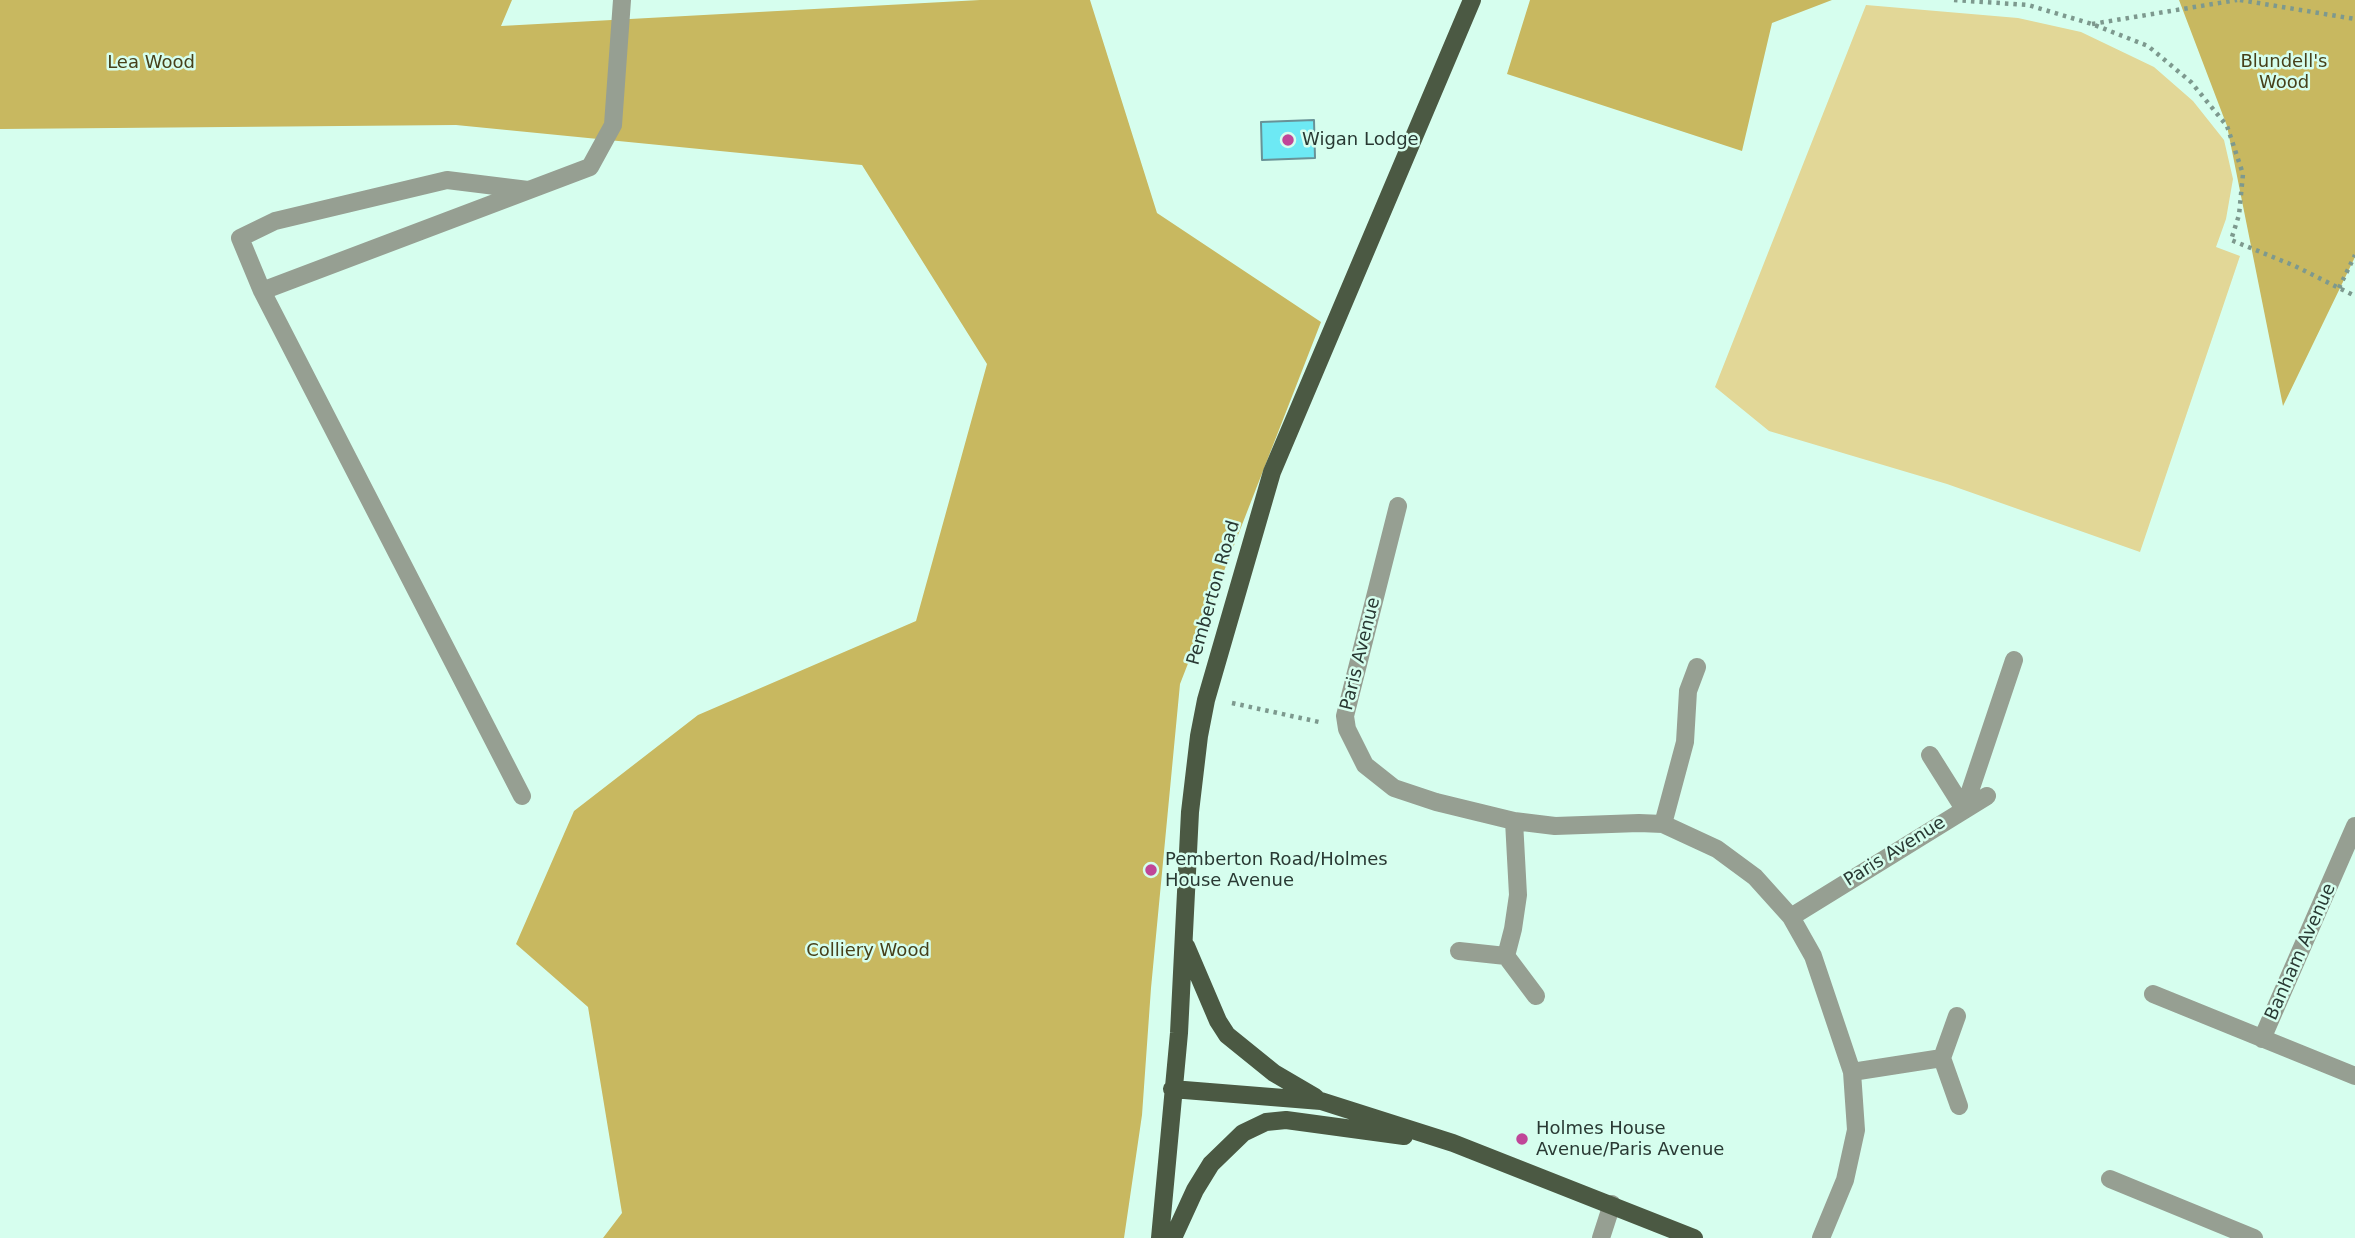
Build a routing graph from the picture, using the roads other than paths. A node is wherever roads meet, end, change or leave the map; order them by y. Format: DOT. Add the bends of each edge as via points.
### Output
graph roads {
  1 [pos="622,0"];
  2 [pos="1472,0"];
  3 [pos="528,190"];
  4 [pos="262,291"];
  5 [pos="1398,506"];
  6 [pos="2014,660"];
  7 [pos="1697,667"];
  8 [pos="1930,755"];
  9 [pos="523,796"];
  10 [pos="1987,796"];
  11 [pos="1964,809"];
  12 [pos="1514,821"];
  13 [pos="1663,824"];
  14 [pos="2355,826"];
  15 [pos="1791,917"];
  16 [pos="1184,940"];
  17 [pos="1459,951"];
  18 [pos="1506,956"];
  19 [pos="2153,994"];
  20 [pos="1536,996"];
  21 [pos="1957,1016"];
  22 [pos="2262,1039"];
  23 [pos="1942,1058"];
  24 [pos="1852,1072"];
  25 [pos="2355,1076"];
  26 [pos="1172,1089"];
  27 [pos="1321,1101"];
  28 [pos="1959,1106"];
  29 [pos="1453,1143"];
  30 [pos="2110,1179"];
  31 [pos="1612,1205"];
  32 [pos="1160,1238"];
  33 [pos="1173,1238"];
  34 [pos="1601,1238"];
  35 [pos="1694,1238"];
  36 [pos="1821,1238"];
  37 [pos="2254,1238"];
  1 -- 3 [label="street" via="613,125 590,167"];
  2 -- 16 [label="main road, Pemberton Road" via="1272,472 1199,736"];
  3 -- 4 [label="street"];
  3 -- 4 [label="street" via="446,180 275,221 240,238"];
  4 -- 9 [label="street"];
  5 -- 12 [label="street, Paris Avenue" via="1345,716 1347,729 1365,765 1394,788"];
  6 -- 11 [label="street"];
  7 -- 13 [label="street" via="1688,691 1685,743"];
  8 -- 11 [label="street"];
  10 -- 11 [label="street, Paris Avenue"];
  11 -- 15 [label="street, Paris Avenue"];
  12 -- 13 [label="street, Paris Avenue" via="1555,826"];
  12 -- 18 [label="street" via="1518,895"];
  13 -- 15 [label="street, Paris Avenue" via="1717,849 1755,877"];
  14 -- 22 [label="street, Banham Avenue"];
  15 -- 24 [label="street, Paris Avenue" via="1813,956"];
  16 -- 26 [label="main road, Pemberton Road"];
  16 -- 27 [label="main road" via="1227,1035 1274,1073"];
  17 -- 18 [label="street"];
  18 -- 20 [label="street"];
  19 -- 22 [label="street"];
  21 -- 23 [label="street"];
  22 -- 25 [label="street"];
  23 -- 24 [label="street"];
  23 -- 28 [label="street"];
  24 -- 36 [label="street, Paris Avenue" via="1856,1130 1845,1180"];
  26 -- 27 [label="main road"];
  26 -- 32 [label="main road, Pemberton Road"];
  27 -- 29 [label="main road"];
  29 -- 31 [label="main road"];
  29 -- 33 [label="main road" via="1266,1122 1243,1133 1211,1164"];
  30 -- 37 [label="street"];
  31 -- 34 [label="street"];
  31 -- 35 [label="main road"];
}
